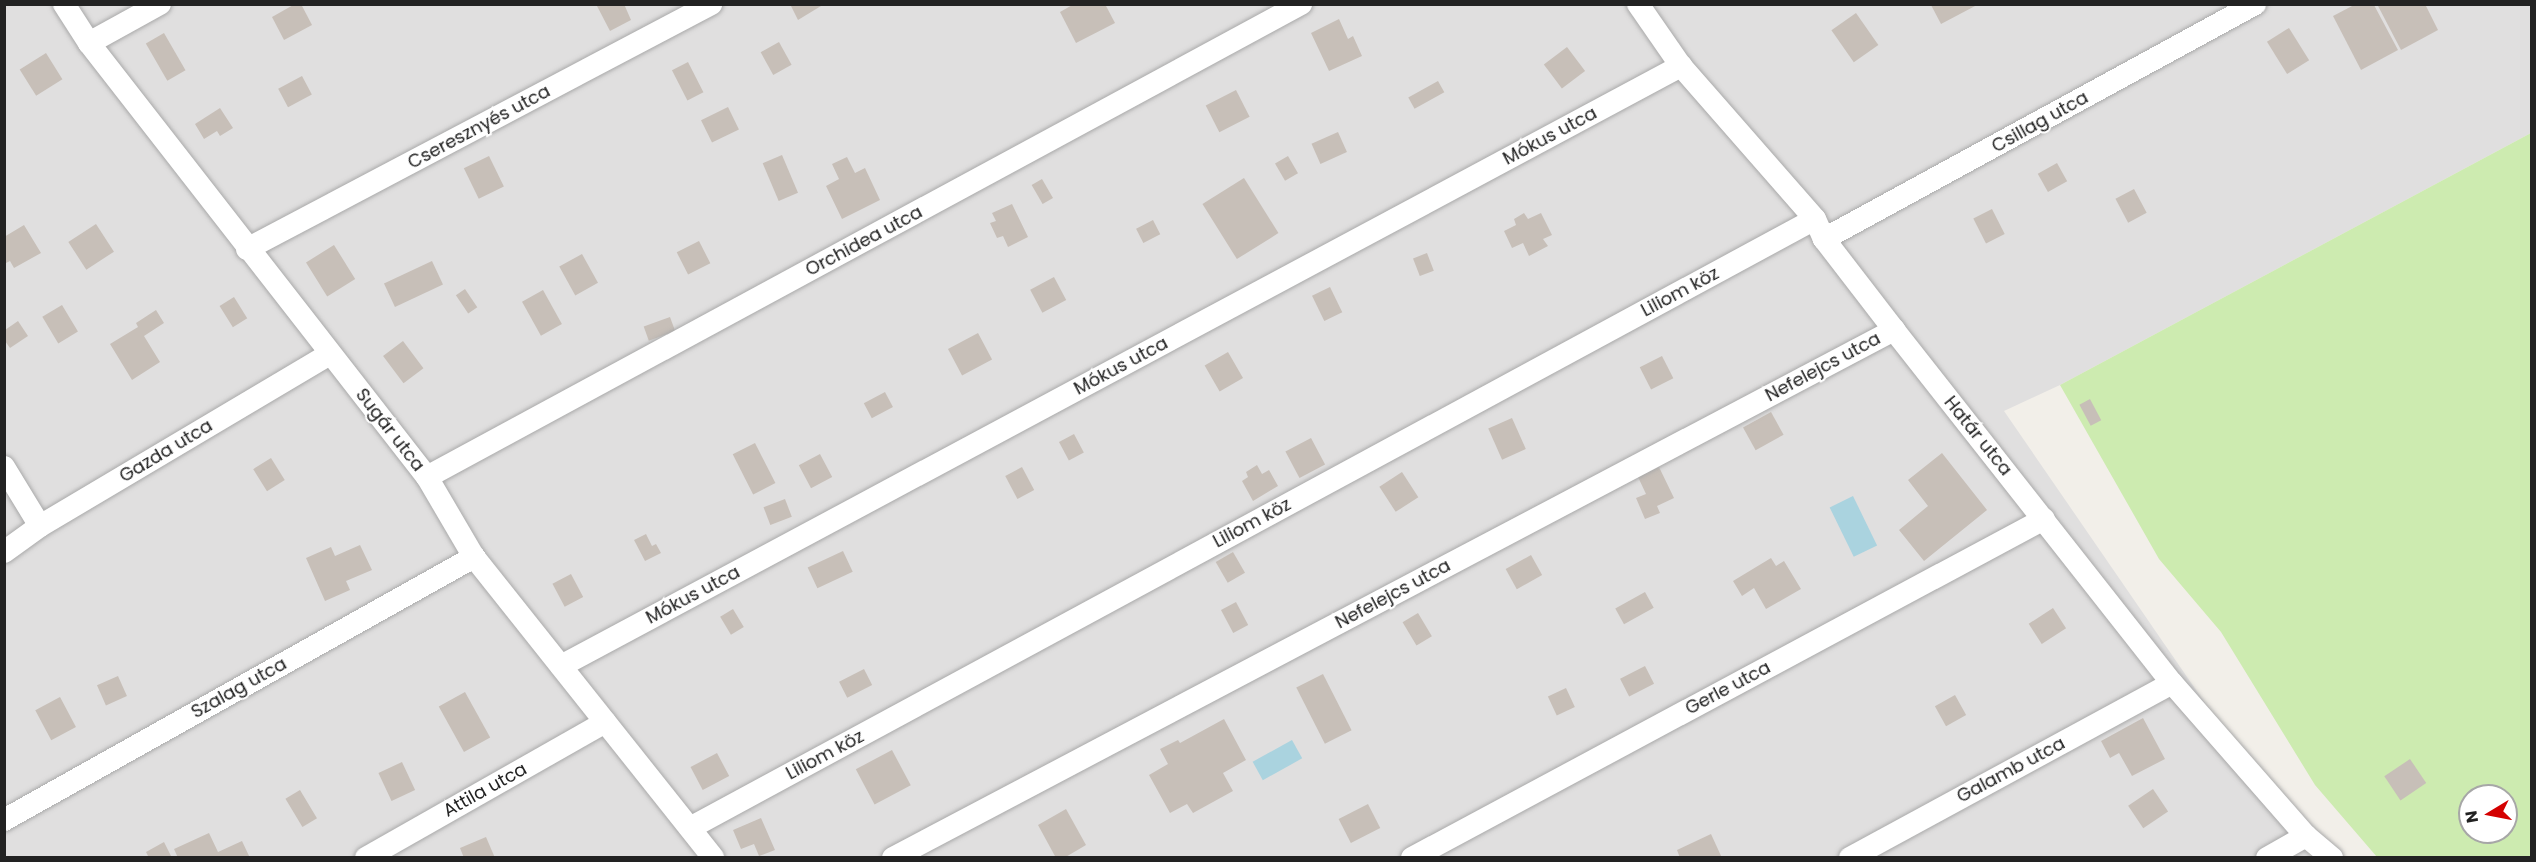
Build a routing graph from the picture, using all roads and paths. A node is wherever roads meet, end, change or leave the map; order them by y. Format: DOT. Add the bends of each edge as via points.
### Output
graph roads {
  1 [pos="64,4"];
  2 [pos="160,4"];
  3 [pos="711,4"];
  4 [pos="1301,4"];
  5 [pos="1638,4"];
  6 [pos="2255,4"];
  7 [pos="89,43"];
  8 [pos="1681,66"];
  9 [pos="1820,229"];
  10 [pos="247,249"];
  11 [pos="1893,330"];
  12 [pos="330,354"];
  13 [pos="4,467"];
  14 [pos="427,477"];
  15 [pos="2044,519"];
  16 [pos="40,526"];
  17 [pos="4,552"];
  18 [pos="474,556"];
  19 [pos="561,666"];
  20 [pos="2172,683"];
  21 [pos="605,722"];
  22 [pos="4,820"];
  23 [pos="690,828"];
  24 [pos="2306,836"];
  25 [pos="366,858"];
  26 [pos="713,858"];
  27 [pos="893,858"];
  28 [pos="1412,858"];
  29 [pos="1850,858"];
  30 [pos="2266,858"];
  31 [pos="2332,858"];
  1 -- 7 [label="street, Sugár utca"];
  2 -- 7 [label="street"];
  3 -- 10 [label="street, Cseresznyés utca"];
  4 -- 14 [label="street, Orchidea utca"];
  5 -- 8 [label="street, Határ utca"];
  6 -- 9 [label="street, Csillag utca"];
  7 -- 10 [label="street, Sugár utca"];
  8 -- 9 [label="street, Határ utca"];
  8 -- 19 [label="street, Mókus utca"];
  9 -- 11 [label="street, Határ utca"];
  9 -- 23 [label="street, Liliom köz"];
  10 -- 12 [label="street, Sugár utca"];
  11 -- 15 [label="street, Határ utca"];
  11 -- 27 [label="street, Nefelejcs utca"];
  12 -- 14 [label="street, Sugár utca"];
  12 -- 16 [label="street, Gazda utca"];
  13 -- 16 [label="street"];
  14 -- 18 [label="street, Sugár utca"];
  15 -- 20 [label="street, Határ utca"];
  15 -- 28 [label="street, Gerle utca"];
  16 -- 17 [label="street, Gazda utca"];
  18 -- 19 [label="street, Sugár utca"];
  18 -- 22 [label="street, Szalag utca"];
  19 -- 21 [label="street, Sugár utca"];
  20 -- 24 [label="street, Határ utca"];
  20 -- 29 [label="street, Galamb utca"];
  21 -- 23 [label="street, Sugár utca"];
  21 -- 25 [label="street, Attila utca"];
  23 -- 26 [label="street, Sugár utca"];
  24 -- 30 [label="street"];
  24 -- 31 [label="street, Határ utca"];
}
